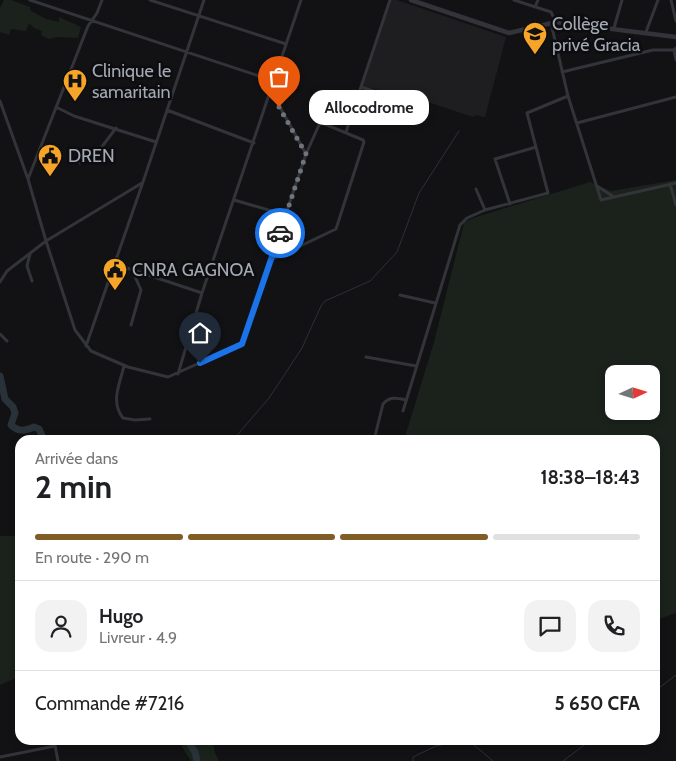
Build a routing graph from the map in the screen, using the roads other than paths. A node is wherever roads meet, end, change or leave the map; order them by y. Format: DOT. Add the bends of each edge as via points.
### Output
graph roads {
  1 [pos="30,0"];
  2 [pos="102,0"];
  3 [pos="150,0"];
  4 [pos="204,0"];
  5 [pos="302,0"];
  6 [pos="390,0"];
  7 [pos="411,0"];
  8 [pos="514,0"];
  9 [pos="538,0"];
  10 [pos="620,0"];
  11 [pos="658,0"];
  12 [pos="671,0"];
  13 [pos="535,7"];
  14 [pos="198,16"];
  15 [pos="90,21"];
  16 [pos="676,21"];
  17 [pos="553,23"];
  18 [pos="614,28"];
  19 [pos="646,32"];
  20 [pos="676,36"];
  21 [pos="286,44"];
  22 [pos="675,49"];
  23 [pos="186,52"];
  24 [pos="676,60"];
  25 [pos="562,72"];
  26 [pos="274,81"];
  27 [pos="361,87"];
  28 [pos="270,91"];
  29 [pos="568,96"];
  30 [pos="676,97"];
  31 [pos="0,101"];
  32 [pos="411,103"];
  33 [pos="56,108"];
  34 [pos="167,110"];
  35 [pos="577,123"];
  36 [pos="116,128"];
  37 [pos="346,132"];
  38 [pos="156,142"];
  39 [pos="254,143"];
  40 [pos="536,147"];
  41 [pos="306,154"];
  42 [pos="80,163"];
  43 [pos="28,180"];
  44 [pos="143,182"];
  45 [pos="676,182"];
  46 [pos="670,184"];
  47 [pos="596,186"];
  48 [pos="476,189"];
  49 [pos="614,197"];
  50 [pos="234,200"];
  51 [pos="510,204"];
  52 [pos="676,205"];
  53 [pos="486,210"];
  54 [pos="286,216"];
  55 [pos="46,241"];
  56 [pos="30,253"];
  57 [pos="271,260"];
  58 [pos="115,264"];
  59 [pos="132,270"];
  60 [pos="32,281"];
  61 [pos="0,282"];
  62 [pos="202,293"];
  63 [pos="400,296"];
  64 [pos="435,304"];
  65 [pos="132,325"];
  66 [pos="0,334"];
  67 [pos="6,341"];
  68 [pos="86,346"];
  69 [pos="366,357"];
  70 [pos="124,366"];
  71 [pos="416,366"];
  72 [pos="178,374"];
  73 [pos="406,400"];
  74 [pos="403,411"];
  75 [pos="150,418"];
  76 [pos="375,435"];
  77 [pos="55,746"];
  78 [pos="0,757"];
  79 [pos="58,761"];
  1 -- 15 [label="street"];
  2 -- 15 [label="street"];
  3 -- 14 [label="street"];
  4 -- 14 [label="street"];
  5 -- 21 [label="street"];
  6 -- 27 [label="street"];
  7 -- 17 [label="street" via="510,33"];
  8 -- 13 [label="street"];
  9 -- 13 [label="street"];
  10 -- 18 [label="street"];
  11 -- 19 [label="street"];
  12 -- 16 [label="street"];
  13 -- 17 [label="street" via="551,12"];
  14 -- 21 [label="street"];
  14 -- 23 [label="street"];
  15 -- 23 [label="street"];
  15 -- 33 [label="street"];
  17 -- 18 [label="street"];
  17 -- 25 [label="street"];
  18 -- 19 [label="street"];
  19 -- 20 [label="street"];
  21 -- 26 [label="street"];
  22 -- 24 [label="street"];
  22 -- 25 [label="street" via="653,50"];
  23 -- 26 [label="street"];
  23 -- 34 [label="street"];
  25 -- 29 [label="street"];
  26 -- 28 [label="street"];
  27 -- 32 [label="street"];
  27 -- 37 [label="street"];
  28 -- 39 [label="street"];
  28 -- 41 [label="street"];
  29 -- 35 [label="street"];
  29 -- 40 [label="street" via="527,112"];
  30 -- 35 [label="street"];
  31 -- 43 [label="street"];
  33 -- 36 [label="street"];
  33 -- 43 [label="street"];
  34 -- 38 [label="street"];
  34 -- 39 [label="street"];
  35 -- 47 [label="street"];
  36 -- 38 [label="street"];
  36 -- 42 [label="street" via="101,148"];
  37 -- 41 [label="street" via="320,124"];
  37 -- 57 [label="street" via="364,142 336,229"];
  38 -- 44 [label="street"];
  39 -- 50 [label="street"];
  40 -- 51 [label="street" via="548,193"];
  40 -- 51 [label="street" via="495,159"];
  41 -- 54 [label="street"];
  43 -- 55 [label="street"];
  44 -- 55 [label="street"];
  44 -- 58 [label="street"];
  45 -- 46 [label="street"];
  46 -- 49 [label="street"];
  46 -- 52 [label="street"];
  47 -- 49 [label="street"];
  47 -- 49 [label="street" via="601,200"];
  48 -- 53 [label="street"];
  50 -- 54 [label="street"];
  50 -- 62 [label="street"];
  51 -- 53 [label="street"];
  53 -- 64 [label="street" via="467,218 460,225"];
  54 -- 57 [label="street"];
  55 -- 56 [label="street"];
  55 -- 68 [label="street" via="75,330"];
  56 -- 60 [label="street" via="27,266"];
  56 -- 61 [label="street" via="7,271"];
  57 -- 72 [label="street" via="242,344"];
  58 -- 59 [label="street"];
  58 -- 68 [label="street"];
  59 -- 62 [label="street"];
  59 -- 65 [label="street" via="140,290"];
  62 -- 72 [label="street"];
  63 -- 64 [label="street"];
  64 -- 71 [label="street"];
  66 -- 67 [label="street"];
  68 -- 70 [label="street"];
  69 -- 71 [label="street"];
  70 -- 72 [label="street" via="168,377"];
  70 -- 75 [label="street" via="116,403 119,412 123,418"];
  71 -- 73 [label="street"];
  73 -- 74 [label="street"];
  73 -- 76 [label="street" via="392,398 383,404"];
  77 -- 78 [label="street"];
  77 -- 79 [label="street"];
}
